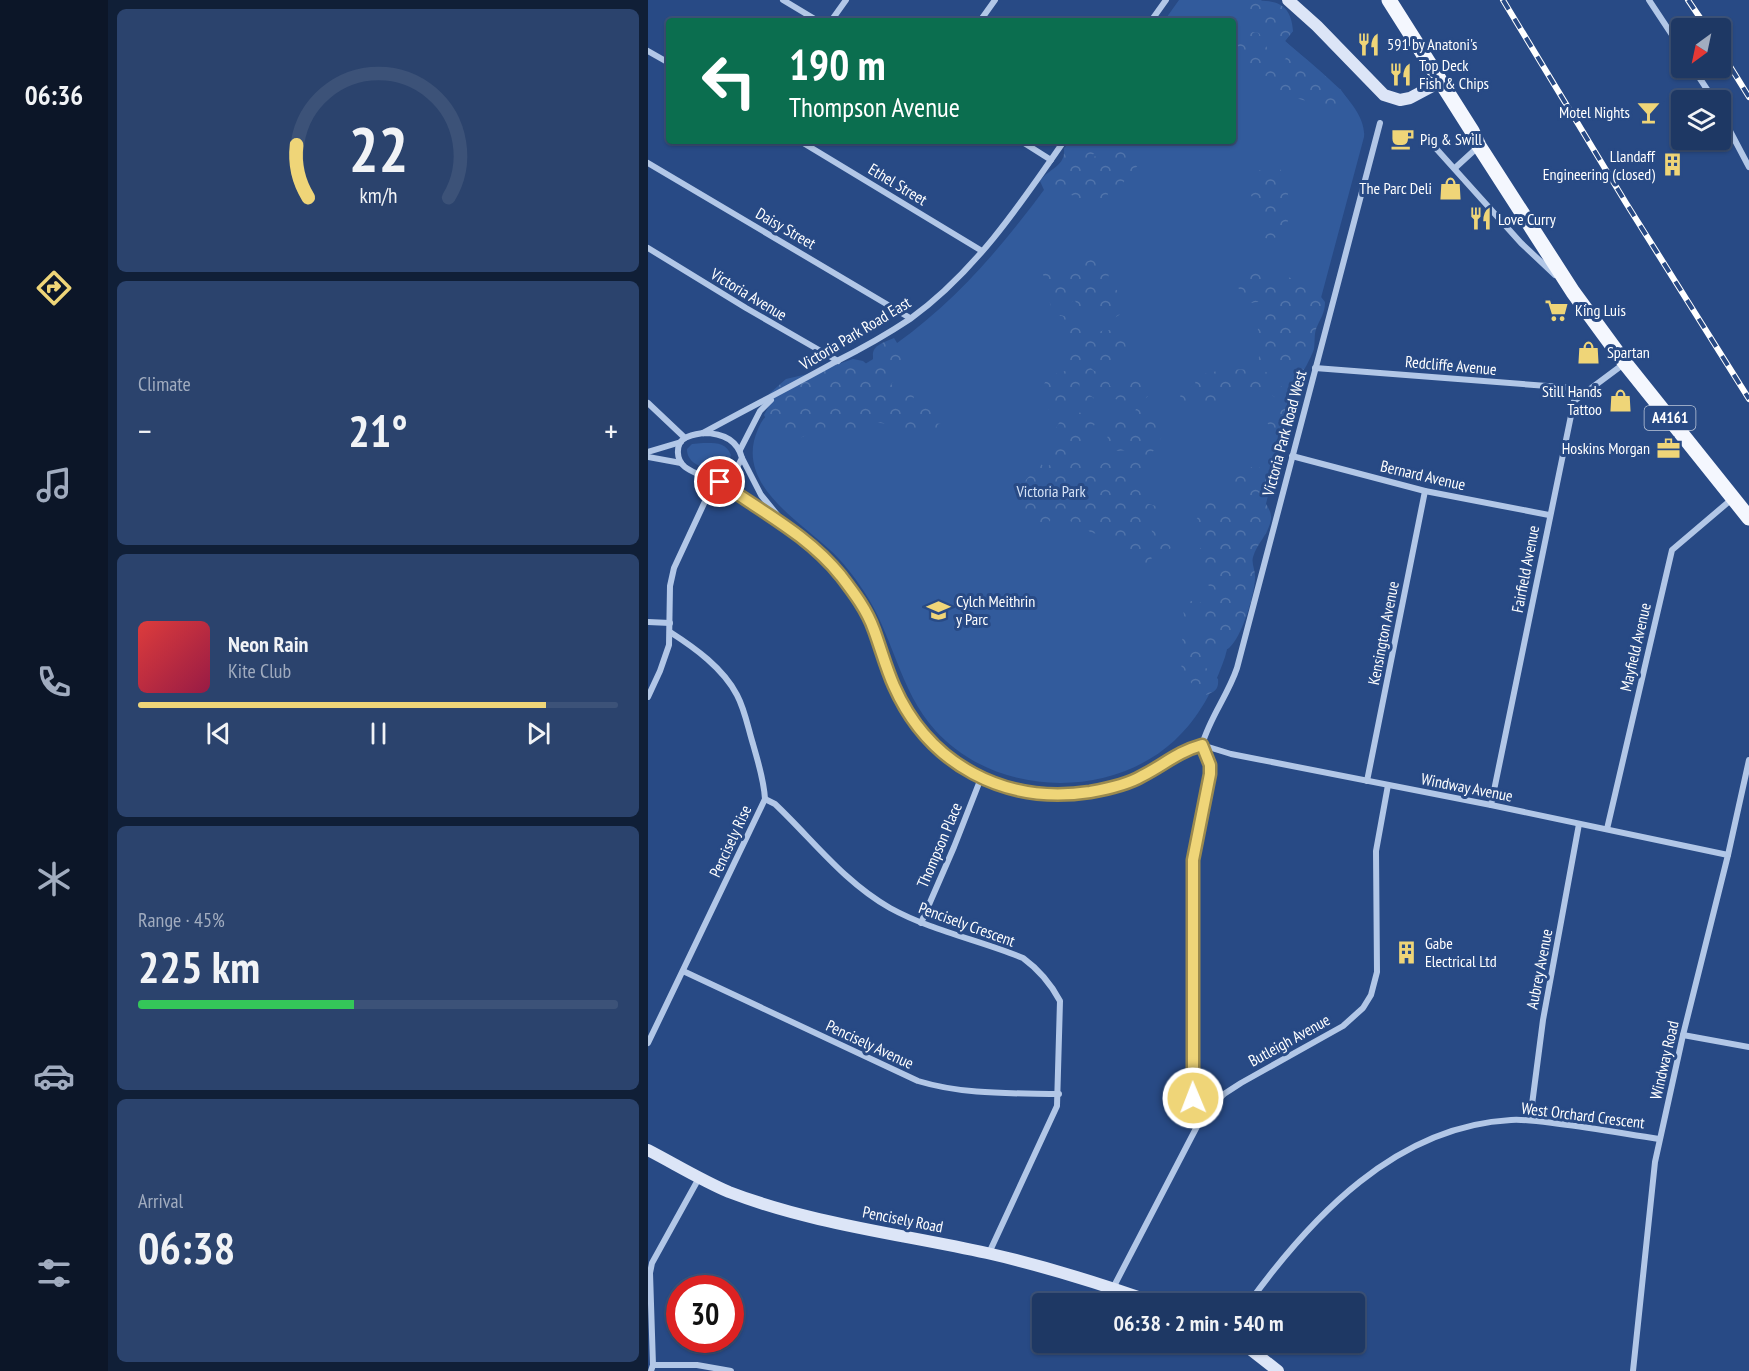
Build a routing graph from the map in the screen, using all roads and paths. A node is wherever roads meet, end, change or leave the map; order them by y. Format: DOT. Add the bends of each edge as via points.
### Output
graph roads {
  1 [pos="783,0"];
  2 [pos="846,0"];
  3 [pos="995,0"];
  4 [pos="1166,0"];
  5 [pos="1288,0"];
  6 [pos="1389,0"];
  7 [pos="1649,0"];
  8 [pos="813,18"];
  9 [pos="833,18"];
  10 [pos="982,18"];
  11 [pos="1153,18"];
  12 [pos="1671,33"];
  13 [pos="648,51"];
  14 [pos="666,61"];
  15 [pos="1440,82"];
  16 [pos="1380,123"];
  17 [pos="1731,132"];
  18 [pos="805,144"];
  19 [pos="1026,144"];
  20 [pos="1062,144"];
  21 [pos="1432,144"];
  22 [pos="1479,146"];
  23 [pos="1051,160"];
  24 [pos="648,163"];
  25 [pos="1749,166"];
  26 [pos="1455,168"];
  27 [pos="648,248"];
  28 [pos="982,251"];
  29 [pos="1573,292"];
  30 [pos="910,318"];
  31 [pos="838,361"];
  32 [pos="1625,363"];
  33 [pos="1315,368"];
  34 [pos="800,382"];
  35 [pos="1584,393"];
  36 [pos="648,403"];
  37 [pos="703,433"];
  38 [pos="683,440"];
  39 [pos="740,450"];
  40 [pos="648,452"];
  41 [pos="1292,456"];
  42 [pos="648,457"];
  43 [pos="742,459"];
  44 [pos="681,463"];
  45 [pos="717,482"];
  46 [pos="1425,490"];
  47 [pos="1733,498"];
  48 [pos="1549,515"];
  49 [pos="1749,518"];
  50 [pos="783,522"];
  51 [pos="648,622"];
  52 [pos="670,623"];
  53 [pos="670,632"];
  54 [pos="648,697"];
  55 [pos="1202,745"];
  56 [pos="1749,762"];
  57 [pos="981,778"];
  58 [pos="1367,781"];
  59 [pos="1388,785"];
  60 [pos="765,799"];
  61 [pos="1491,805"];
  62 [pos="1579,824"];
  63 [pos="1607,829"];
  64 [pos="1728,855"];
  65 [pos="921,923"];
  66 [pos="683,971"];
  67 [pos="1683,1035"];
  68 [pos="648,1043"];
  69 [pos="1749,1047"];
  70 [pos="1059,1094"];
  71 [pos="1204,1113"];
  72 [pos="1530,1120"];
  73 [pos="1659,1139"];
  74 [pos="648,1150"];
  75 [pos="700,1178"];
  76 [pos="989,1253"];
  77 [pos="1113,1288"];
  78 [pos="1127,1293"];
  79 [pos="1256,1293"];
  80 [pos="650,1341"];
  81 [pos="1255,1353"];
  82 [pos="652,1368"];
  83 [pos="731,1371"];
  84 [pos="1278,1371"];
  85 [pos="1634,1371"];
  1 -- 8 [label="street"];
  2 -- 9 [label="street"];
  3 -- 10 [label="street"];
  4 -- 11 [label="street"];
  5 -- 15 [label="main road" via="1384,95 1400,100 1410,98"];
  6 -- 15 [label="main road"];
  7 -- 12 [label="street"];
  13 -- 14 [label="street"];
  15 -- 22 [label="main road"];
  16 -- 33 [label="street, Victoria Park Road West"];
  17 -- 25 [label="street"];
  18 -- 28 [label="street, Ethel Street"];
  19 -- 23 [label="street"];
  20 -- 23 [label="street, Victoria Park Road East"];
  21 -- 26 [label="street"];
  22 -- 26 [label="street"];
  22 -- 29 [label="main road"];
  23 -- 28 [label="street, Victoria Park Road East" via="1011,218"];
  24 -- 30 [label="street, Daisy Street"];
  26 -- 29 [label="street" via="1521,243"];
  27 -- 31 [label="street, Victoria Avenue"];
  28 -- 30 [label="street, Victoria Park Road East" via="948,287"];
  29 -- 32 [label="main road, A4161"];
  30 -- 31 [label="street, Victoria Park Road East"];
  31 -- 34 [label="street, Victoria Park Road East"];
  32 -- 35 [label="street, Fairfield Avenue"];
  32 -- 47 [label="main road, A4161"];
  33 -- 35 [label="street, Redcliffe Avenue" via="1574,388"];
  33 -- 41 [label="street, Victoria Park Road West"];
  34 -- 37 [label="street, Victoria Park Road East"];
  34 -- 39 [label="street" via="771,399 760,411"];
  35 -- 48 [label="street, Fairfield Avenue" via="1574,401"];
  36 -- 38 [label="street"];
  37 -- 38 [label="street"];
  37 -- 39 [label="street" via="723,435"];
  38 -- 40 [label="street"];
  38 -- 44 [label="street" via="678,454"];
  39 -- 43 [label="street"];
  41 -- 46 [label="street, Bernard Avenue"];
  41 -- 55 [label="street, Victoria Park Road West" via="1233,679"];
  42 -- 44 [label="street"];
  43 -- 45 [label="street" via="735,471"];
  43 -- 50 [label="street" via="761,495"];
  44 -- 45 [label="street"];
  45 -- 50 [label="street"];
  45 -- 52 [label="street" via="674,568"];
  46 -- 48 [label="street, Bernard Avenue"];
  46 -- 58 [label="street, Kensington Avenue"];
  47 -- 49 [label="main road, A4161"];
  47 -- 63 [label="street, Mayfield Avenue" via="1672,550"];
  48 -- 61 [label="street, Fairfield Avenue"];
  50 -- 57 [label="street" via="816,548 862,604 894,686 920,729 956,764"];
  51 -- 52 [label="street"];
  52 -- 53 [label="street"];
  53 -- 54 [label="street" via="666,657"];
  53 -- 60 [label="street, Pencisely Rise" via="713,664 737,695"];
  55 -- 57 [label="street" via="1185,750 1139,778 1090,792 1030,793"];
  55 -- 58 [label="street, Windway Avenue" via="1218,752"];
  55 -- 71 [label="street" via="1210,774 1193,860 1193,1098"];
  56 -- 64 [label="street, Windway Road"];
  57 -- 65 [label="street, Thompson Place"];
  58 -- 59 [label="street, Windway Avenue"];
  59 -- 61 [label="street, Windway Avenue"];
  59 -- 71 [label="street, Butleigh Avenue" via="1376,851 1377,972 1371,995 1343,1026 1241,1083"];
  60 -- 65 [label="street, Pencisely Crescent" via="775,804 852,881 890,908"];
  60 -- 66 [label="street, Pencisely Rise"];
  61 -- 62 [label="street, Windway Avenue"];
  62 -- 63 [label="street, Windway Avenue"];
  62 -- 72 [label="street, Aubrey Avenue" via="1543,1020"];
  63 -- 64 [label="street, Windway Avenue"];
  64 -- 67 [label="street, Windway Road"];
  65 -- 70 [label="street, Pencisely Crescent" via="1023,958 1055,991 1061,1012"];
  66 -- 68 [label="street, Pencisely Rise"];
  66 -- 70 [label="street, Pencisely Avenue" via="918,1081 978,1093"];
  67 -- 69 [label="street"];
  67 -- 73 [label="street, Windway Road"];
  70 -- 76 [label="street, Pencisely Crescent" via="1053,1118"];
  71 -- 77 [label="street, Butleigh Avenue"];
  72 -- 73 [label="street, West Orchard Crescent"];
  72 -- 79 [label="street, West Orchard Crescent" via="1462,1127 1398,1155 1330,1209 1288,1252"];
  73 -- 85 [label="street, Windway Road"];
  74 -- 75 [label="main road, Pencisely Road"];
  75 -- 76 [label="main road, Pencisely Road" via="752,1200 822,1220"];
  75 -- 80 [label="street" via="652,1263"];
  76 -- 77 [label="main road, Pencisely Road"];
  77 -- 78 [label="main road, Pencisely Road"];
  80 -- 82 [label="street"];
  81 -- 84 [label="main road"];
  82 -- 83 [label="street" via="697,1365"];
}
